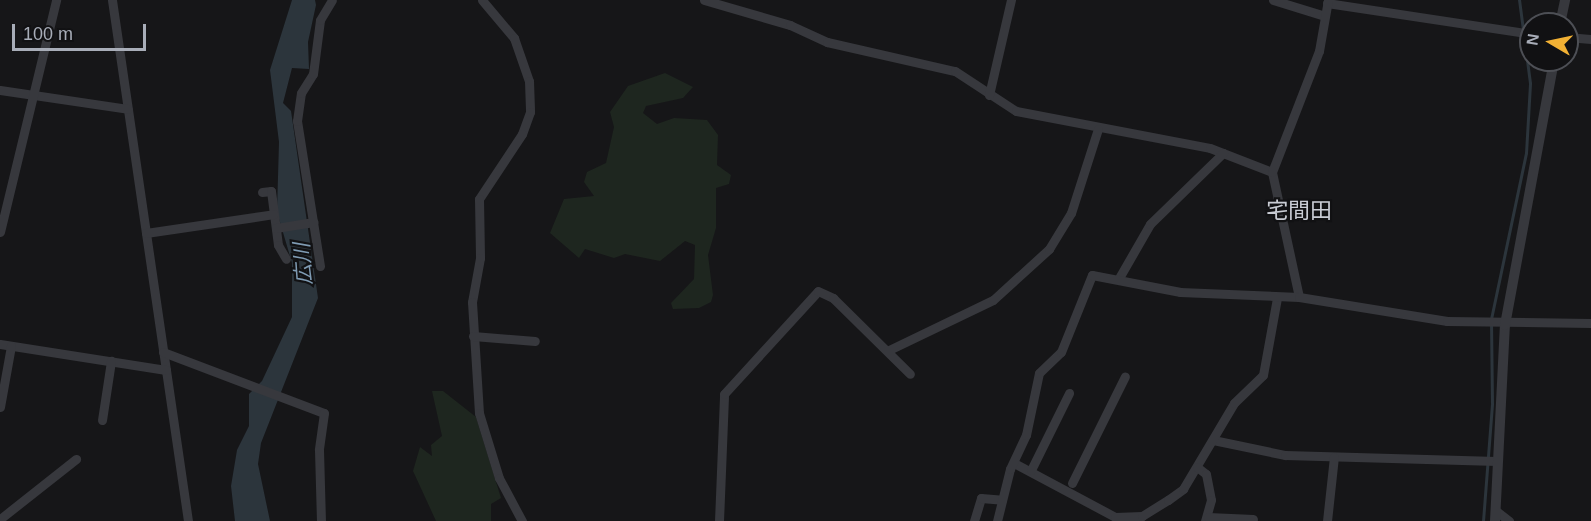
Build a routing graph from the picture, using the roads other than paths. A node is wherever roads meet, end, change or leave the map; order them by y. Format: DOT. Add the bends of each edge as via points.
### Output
graph roads {
  1 [pos="56,0"];
  2 [pos="112,0"];
  3 [pos="332,0"];
  4 [pos="482,0"];
  5 [pos="704,0"];
  6 [pos="1011,0"];
  7 [pos="1273,0"];
  8 [pos="1328,1"];
  9 [pos="1325,16"];
  10 [pos="1519,33"];
  11 [pos="1552,72"];
  12 [pos="0,90"];
  13 [pos="989,94"];
  14 [pos="35,95"];
  15 [pos="128,109"];
  16 [pos="1098,129"];
  17 [pos="1223,153"];
  18 [pos="1272,172"];
  19 [pos="262,192"];
  20 [pos="274,214"];
  21 [pos="314,222"];
  22 [pos="276,228"];
  23 [pos="0,232"];
  24 [pos="146,233"];
  25 [pos="286,259"];
  26 [pos="320,266"];
  27 [pos="1119,278"];
  28 [pos="1299,297"];
  29 [pos="1277,298"];
  30 [pos="1591,323"];
  31 [pos="1501,325"];
  32 [pos="473,336"];
  33 [pos="535,341"];
  34 [pos="0,344"];
  35 [pos="11,346"];
  36 [pos="889,350"];
  37 [pos="163,352"];
  38 [pos="111,361"];
  39 [pos="166,370"];
  40 [pos="910,374"];
  41 [pos="1125,376"];
  42 [pos="1069,393"];
  43 [pos="0,407"];
  44 [pos="711,412"];
  45 [pos="723,413"];
  46 [pos="102,420"];
  47 [pos="1213,440"];
  48 [pos="1334,457"];
  49 [pos="76,459"];
  50 [pos="1497,461"];
  51 [pos="1014,463"];
  52 [pos="1197,468"];
  53 [pos="1031,470"];
  54 [pos="1072,483"];
  55 [pos="1002,500"];
  56 [pos="1495,516"];
  57 [pos="0,519"];
  58 [pos="1207,519"];
  59 [pos="1253,519"];
  60 [pos="188,521"];
  61 [pos="321,521"];
  62 [pos="522,521"];
  63 [pos="719,521"];
  64 [pos="974,521"];
  65 [pos="997,521"];
  66 [pos="1328,521"];
  67 [pos="1509,521"];
  1 -- 14 [label="street"];
  2 -- 15 [label="street"];
  3 -- 21 [label="street" via="320,20 313,74 301,93 297,121"];
  4 -- 32 [label="street" via="523,55 530,112 522,134 479,199"];
  5 -- 13 [label="street" via="790,25 827,42 955,71"];
  6 -- 13 [label="street"];
  7 -- 9 [label="street"];
  8 -- 9 [label="street"];
  8 -- 10 [label="street" via="1481,31"];
  9 -- 18 [label="street" via="1319,51"];
  11 -- 31 [label="street"];
  12 -- 14 [label="street"];
  13 -- 16 [label="street" via="1016,111"];
  14 -- 15 [label="street"];
  14 -- 23 [label="street"];
  15 -- 24 [label="street"];
  16 -- 17 [label="street"];
  16 -- 36 [label="street" via="1071,213 1049,249 993,300"];
  17 -- 18 [label="street"];
  17 -- 27 [label="street" via="1150,224"];
  18 -- 28 [label="street"];
  19 -- 20 [label="street" via="271,191"];
  20 -- 22 [label="street"];
  20 -- 24 [label="street"];
  21 -- 22 [label="street"];
  21 -- 26 [label="street"];
  22 -- 25 [label="street"];
  24 -- 37 [label="street"];
  27 -- 29 [label="street" via="1180,292"];
  27 -- 51 [label="street" via="1092,275 1061,352 1039,373"];
  28 -- 29 [label="street"];
  28 -- 31 [label="street"];
  29 -- 47 [label="street" via="1263,375 1234,403"];
  30 -- 31 [label="street"];
  31 -- 50 [label="street"];
  32 -- 33 [label="street"];
  32 -- 62 [label="street" via="479,413 499,478"];
  34 -- 35 [label="street"];
  35 -- 38 [label="street"];
  35 -- 43 [label="street"];
  36 -- 40 [label="street"];
  36 -- 45 [label="street" via="819,291 724,394"];
  37 -- 39 [label="street"];
  37 -- 61 [label="street" via="324,413 319,450"];
  38 -- 39 [label="street"];
  38 -- 46 [label="street"];
  39 -- 60 [label="street"];
  41 -- 54 [label="street"];
  42 -- 53 [label="street"];
  44 -- 45 [label="street"];
  45 -- 63 [label="street"];
  47 -- 48 [label="street" via="1244,450"];
  47 -- 52 [label="street"];
  48 -- 50 [label="street"];
  48 -- 66 [label="street"];
  49 -- 57 [label="street"];
  50 -- 56 [label="street"];
  51 -- 53 [label="street"];
  51 -- 55 [label="street"];
  52 -- 53 [label="street" via="1183,489 1159,506 1142,516 1115,517"];
  52 -- 58 [label="street" via="1206,474"];
  55 -- 64 [label="street" via="981,498"];
  55 -- 65 [label="street"];
  56 -- 67 [label="street"];
  58 -- 59 [label="street"];
}
